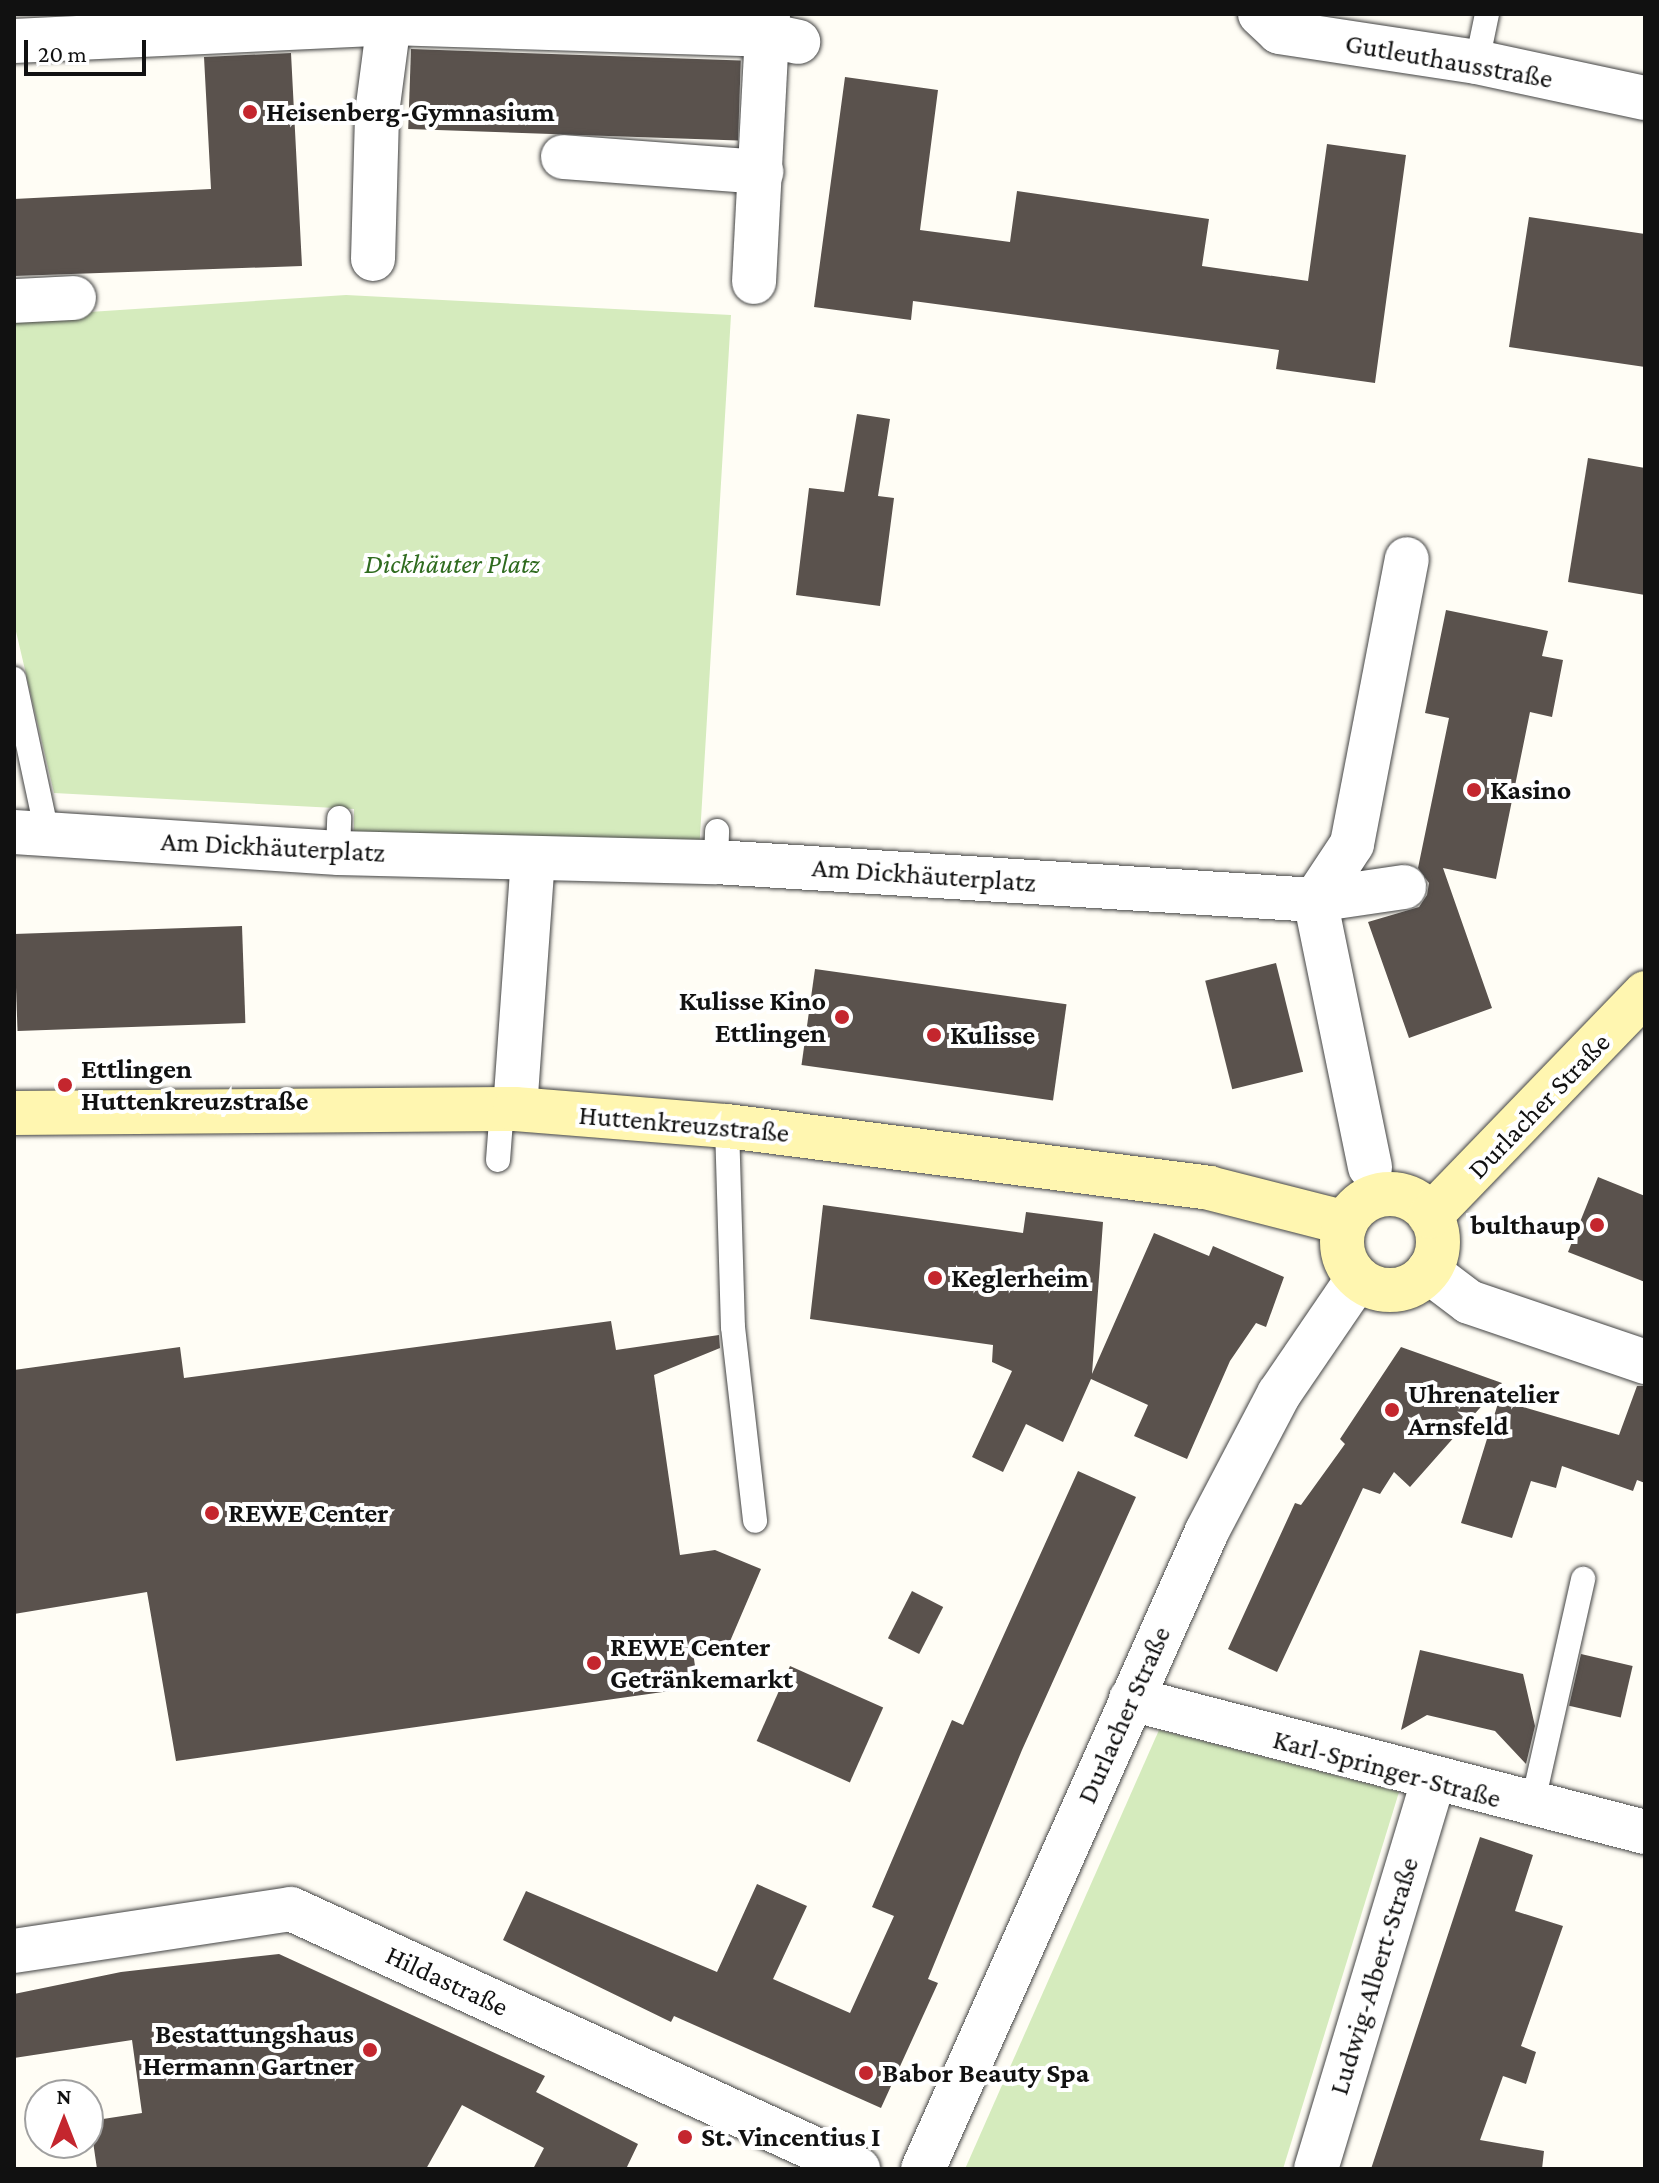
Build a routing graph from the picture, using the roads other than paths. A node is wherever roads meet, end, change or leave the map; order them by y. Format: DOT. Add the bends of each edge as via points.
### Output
graph roads {
  1 [pos="1260,14"];
  2 [pos="1487,14"];
  3 [pos="389,18"];
  4 [pos="777,30"];
  5 [pos="14,41"];
  6 [pos="1477,62"];
  7 [pos="1645,98"];
  8 [pos="563,157"];
  9 [pos="761,172"];
  10 [pos="373,259"];
  11 [pos="754,282"];
  12 [pos="74,298"];
  13 [pos="14,301"];
  14 [pos="1407,559"];
  15 [pos="14,679"];
  16 [pos="31,832"];
  17 [pos="533,859"];
  18 [pos="1404,887"];
  19 [pos="1315,900"];
  20 [pos="1645,993"];
  21 [pos="508,1108"];
  22 [pos="14,1113"];
  23 [pos="727,1126"];
  24 [pos="498,1160"];
  25 [pos="1370,1167"];
  26 [pos="1430,1216"];
  27 [pos="1346,1223"];
  28 [pos="1428,1271"];
  29 [pos="1358,1278"];
  30 [pos="1645,1362"];
  31 [pos="755,1521"];
  32 [pos="1583,1579"];
  33 [pos="1131,1699"];
  34 [pos="1433,1782"];
  35 [pos="1532,1806"];
  36 [pos="1645,1832"];
  37 [pos="14,1951"];
  38 [pos="858,2169"];
  39 [pos="923,2169"];
  40 [pos="1316,2169"];
  1 -- 6 [label="street, Gutleuthausstraße" via="1279,32"];
  2 -- 6 [label="lane"];
  3 -- 4 [label="street"];
  3 -- 5 [label="street"];
  3 -- 10 [label="street" via="377,113"];
  4 -- 9 [label="street"];
  6 -- 7 [label="street, Gutleuthausstraße"];
  8 -- 9 [label="street"];
  9 -- 11 [label="street"];
  12 -- 13 [label="street"];
  14 -- 19 [label="street" via="1352,844"];
  15 -- 16 [label="lane"];
  16 -- 17 [label="street, Am Dickhäuterplatz" via="338,836"];
  17 -- 19 [label="street, Am Dickhäuterplatz" via="717,846"];
  17 -- 21 [label="street"];
  18 -- 19 [label="street, Am Dickhäuterplatz"];
  19 -- 25 [label="street"];
  20 -- 26 [label="main road, Durlacher Straße"];
  21 -- 22 [label="main road, Huttenkreuzstraße"];
  21 -- 23 [label="main road, Huttenkreuzstraße"];
  21 -- 24 [label="lane"];
  23 -- 27 [label="main road, Huttenkreuzstraße" via="1209,1188"];
  23 -- 31 [label="lane" via="733,1327"];
  26 -- 27 [label="main road" via="1393,1194 1365,1201"];
  26 -- 28 [label="main road" via="1438,1244"];
  27 -- 29 [label="main road" via="1343,1253"];
  28 -- 29 [label="main road" via="1402,1289 1371,1287"];
  28 -- 30 [label="street" via="1469,1302"];
  29 -- 33 [label="street, Durlacher Straße" via="1279,1394 1207,1531"];
  32 -- 35 [label="lane"];
  33 -- 34 [label="street, Karl-Springer-Straße"];
  33 -- 39 [label="street, Durlacher Straße"];
  34 -- 35 [label="street, Karl-Springer-Straße"];
  34 -- 40 [label="street, Ludwig-Albert-Straße"];
  35 -- 36 [label="street, Karl-Springer-Straße"];
  37 -- 38 [label="street, Hildastraße" via="291,1909"];
}
